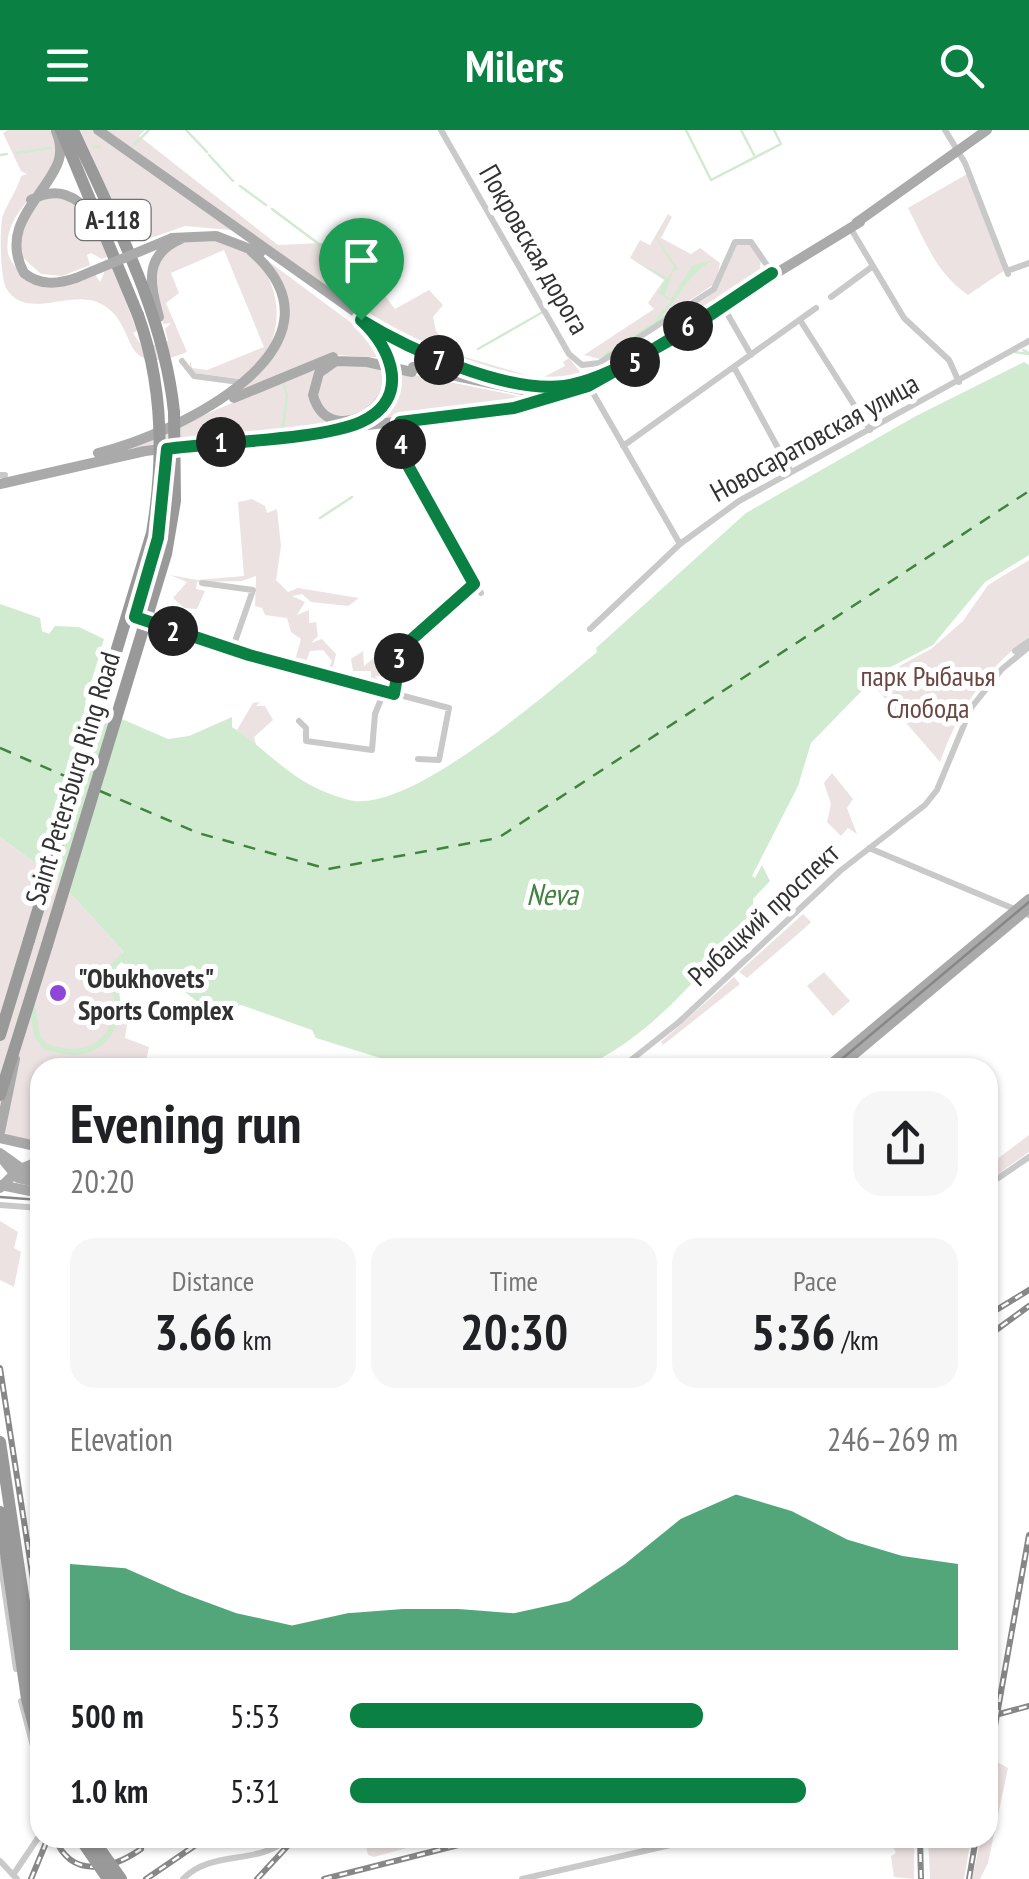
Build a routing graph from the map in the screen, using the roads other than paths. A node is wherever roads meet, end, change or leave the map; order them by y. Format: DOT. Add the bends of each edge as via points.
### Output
graph roads {
  1 [pos="58,130"];
  2 [pos="73,130"];
  3 [pos="98,130"];
  4 [pos="441,130"];
  5 [pos="945,130"];
  6 [pos="987,130"];
  7 [pos="956,153"];
  8 [pos="856,225"];
  9 [pos="104,230"];
  10 [pos="199,235"];
  11 [pos="170,236"];
  12 [pos="233,240"];
  13 [pos="268,252"];
  14 [pos="1029,263"];
  15 [pos="873,266"];
  16 [pos="773,274"];
  17 [pos="76,276"];
  18 [pos="831,297"];
  19 [pos="724,308"];
  20 [pos="816,308"];
  21 [pos="144,313"];
  22 [pos="361,320"];
  23 [pos="800,320"];
  24 [pos="1029,340"];
  25 [pos="752,355"];
  26 [pos="367,360"];
  27 [pos="182,361"];
  28 [pos="168,367"];
  29 [pos="734,367"];
  30 [pos="412,369"];
  31 [pos="250,379"];
  32 [pos="220,381"];
  33 [pos="959,382"];
  34 [pos="587,383"];
  35 [pos="564,395"];
  36 [pos="224,398"];
  37 [pos="205,409"];
  38 [pos="400,422"];
  39 [pos="334,429"];
  40 [pos="870,430"];
  41 [pos="624,446"];
  42 [pos="167,449"];
  43 [pos="791,472"];
  44 [pos="1,480"];
  45 [pos="680,544"];
  46 [pos="202,583"];
  47 [pos="474,584"];
  48 [pos="481,593"];
  49 [pos="590,630"];
  50 [pos="1029,644"];
  51 [pos="232,650"];
  52 [pos="384,692"];
  53 [pos="394,694"];
  54 [pos="299,722"];
  55 [pos="418,758"];
  56 [pos="868,848"];
  57 [pos="1029,899"];
  58 [pos="1024,911"];
  59 [pos="20,1031"];
  60 [pos="0,1035"];
  61 [pos="634,1058"];
  62 [pos="839,1058"];
  63 [pos="850,1058"];
  64 [pos="0,1096"];
  65 [pos="0,1135"];
  66 [pos="30,1144"];
  67 [pos="0,1154"];
  68 [pos="1029,1157"];
  69 [pos="30,1165"];
  70 [pos="998,1178"];
  71 [pos="30,1181"];
  72 [pos="2,1185"];
  73 [pos="30,1191"];
  74 [pos="0,1204"];
  75 [pos="30,1207"];
  76 [pos="0,1442"];
  77 [pos="0,1512"];
  78 [pos="0,1559"];
  79 [pos="30,1642"];
  80 [pos="30,1710"];
  81 [pos="30,1733"];
  82 [pos="32,1848"];
  83 [pos="87,1848"];
  84 [pos="99,1848"];
  85 [pos="270,1848"];
  86 [pos="656,1848"];
  87 [pos="0,1861"];
  88 [pos="590,1867"];
  89 [pos="15,1877"];
  90 [pos="108,1879"];
  91 [pos="121,1879"];
  92 [pos="183,1879"];
  93 [pos="522,1879"];
  94 [pos="593,1879"];
  1 -- 9 [label="highway, Saint Petersburg Ring Road / А-118"];
  1 -- 17 [label="main road" via="57,167 15,211 8,243 28,276 46,283"];
  2 -- 21 [label="highway, Saint Petersburg Ring Road / А-118"];
  3 -- 13 [label="main road"];
  4 -- 16 [label="street, Покровская дорога" via="569,354 582,365 599,363 714,289 735,242 754,244"];
  5 -- 7 [label="street"];
  6 -- 7 [label="main road"];
  7 -- 8 [label="main road"];
  7 -- 14 [label="street" via="1008,273"];
  8 -- 15 [label="street"];
  8 -- 16 [label="main road"];
  9 -- 17 [label="main road" via="66,194 44,194 19,213 12,240 23,265 46,278"];
  9 -- 21 [label="highway, Saint Petersburg Ring Road / А-118"];
  10 -- 11 [label="main road"];
  10 -- 12 [label="main road"];
  10 -- 28 [label="main road" via="170,244 153,263 150,283"];
  11 -- 13 [label="main road" via="215,229"];
  11 -- 17 [label="main road, bridge"];
  12 -- 26 [label="main road" via="364,329 385,354 390,378 374,409 343,422 322,413 312,393 321,370 336,361"];
  12 -- 31 [label="main road" via="268,270 282,306 276,344"];
  13 -- 22 [label="main road"];
  15 -- 18 [label="street"];
  15 -- 33 [label="street" via="911,328 931,340"];
  16 -- 19 [label="main road"];
  16 -- 34 [label="main road"];
  19 -- 25 [label="street"];
  19 -- 34 [label="main road"];
  20 -- 23 [label="street"];
  21 -- 28 [label="highway, Saint Petersburg Ring Road / А-118"];
  21 -- 60 [label="highway, Saint Petersburg Ring Road / А-118, bridge" via="159,411 152,533"];
  22 -- 34 [label="main road" via="402,345 454,364 541,386"];
  22 -- 39 [label="main road" via="389,354 392,386 368,418"];
  23 -- 25 [label="street"];
  23 -- 40 [label="street"];
  24 -- 33 [label="street, Новосаратовская улица"];
  25 -- 29 [label="street"];
  26 -- 30 [label="main road, bridge"];
  26 -- 37 [label="main road" via="319,360"];
  27 -- 32 [label="street" via="190,374"];
  28 -- 59 [label="highway, Saint Petersburg Ring Road / А-118, bridge" via="176,462 166,554"];
  29 -- 41 [label="street"];
  29 -- 43 [label="street"];
  30 -- 34 [label="main road" via="543,392"];
  30 -- 35 [label="main road" via="522,394"];
  31 -- 32 [label="street"];
  31 -- 36 [label="main road"];
  32 -- 36 [label="street"];
  33 -- 40 [label="street, Новосаратовская улица"];
  34 -- 35 [label="main road"];
  34 -- 41 [label="street"];
  35 -- 38 [label="main road"];
  36 -- 37 [label="main road"];
  37 -- 44 [label="main road" via="120,447"];
  38 -- 39 [label="main road"];
  38 -- 47 [label="street" via="406,462"];
  39 -- 42 [label="main road"];
  40 -- 43 [label="street, Новосаратовская улица"];
  41 -- 45 [label="street"];
  42 -- 44 [label="main road"];
  42 -- 51 [label="street" via="158,538 135,617"];
  43 -- 45 [label="street, Новосаратовская улица"];
  45 -- 49 [label="street, Новосаратовская улица"];
  46 -- 51 [label="street" via="253,590"];
  47 -- 48 [label="street"];
  47 -- 53 [label="street" via="402,648"];
  50 -- 56 [label="street, Рыбацкий проспект" via="980,696 925,805"];
  51 -- 52 [label="street"];
  52 -- 53 [label="street"];
  52 -- 54 [label="street" via="372,750 306,741"];
  53 -- 55 [label="street" via="451,710 439,760"];
  56 -- 58 [label="street"];
  56 -- 61 [label="street, Рыбацкий проспект"];
  57 -- 58 [label="main road"];
  58 -- 62 [label="main road"];
  58 -- 63 [label="main road"];
  59 -- 64 [label="highway, Saint Petersburg Ring Road / А-118"];
  59 -- 65 [label="main road"];
  65 -- 66 [label="main road"];
  67 -- 71 [label="main road, bridge" via="18,1178"];
  68 -- 70 [label="street"];
  69 -- 72 [label="main road, bridge"];
  72 -- 73 [label="main road"];
  74 -- 75 [label="street"];
  76 -- 79 [label="highway"];
  77 -- 80 [label="highway"];
  78 -- 81 [label="street"];
  82 -- 89 [label="street"];
  83 -- 90 [label="highway, bridge"];
  84 -- 91 [label="highway, bridge"];
  85 -- 92 [label="street" via="206,1862"];
  86 -- 88 [label="street"];
  87 -- 89 [label="street"];
  88 -- 93 [label="street"];
  88 -- 94 [label="street"];
}
